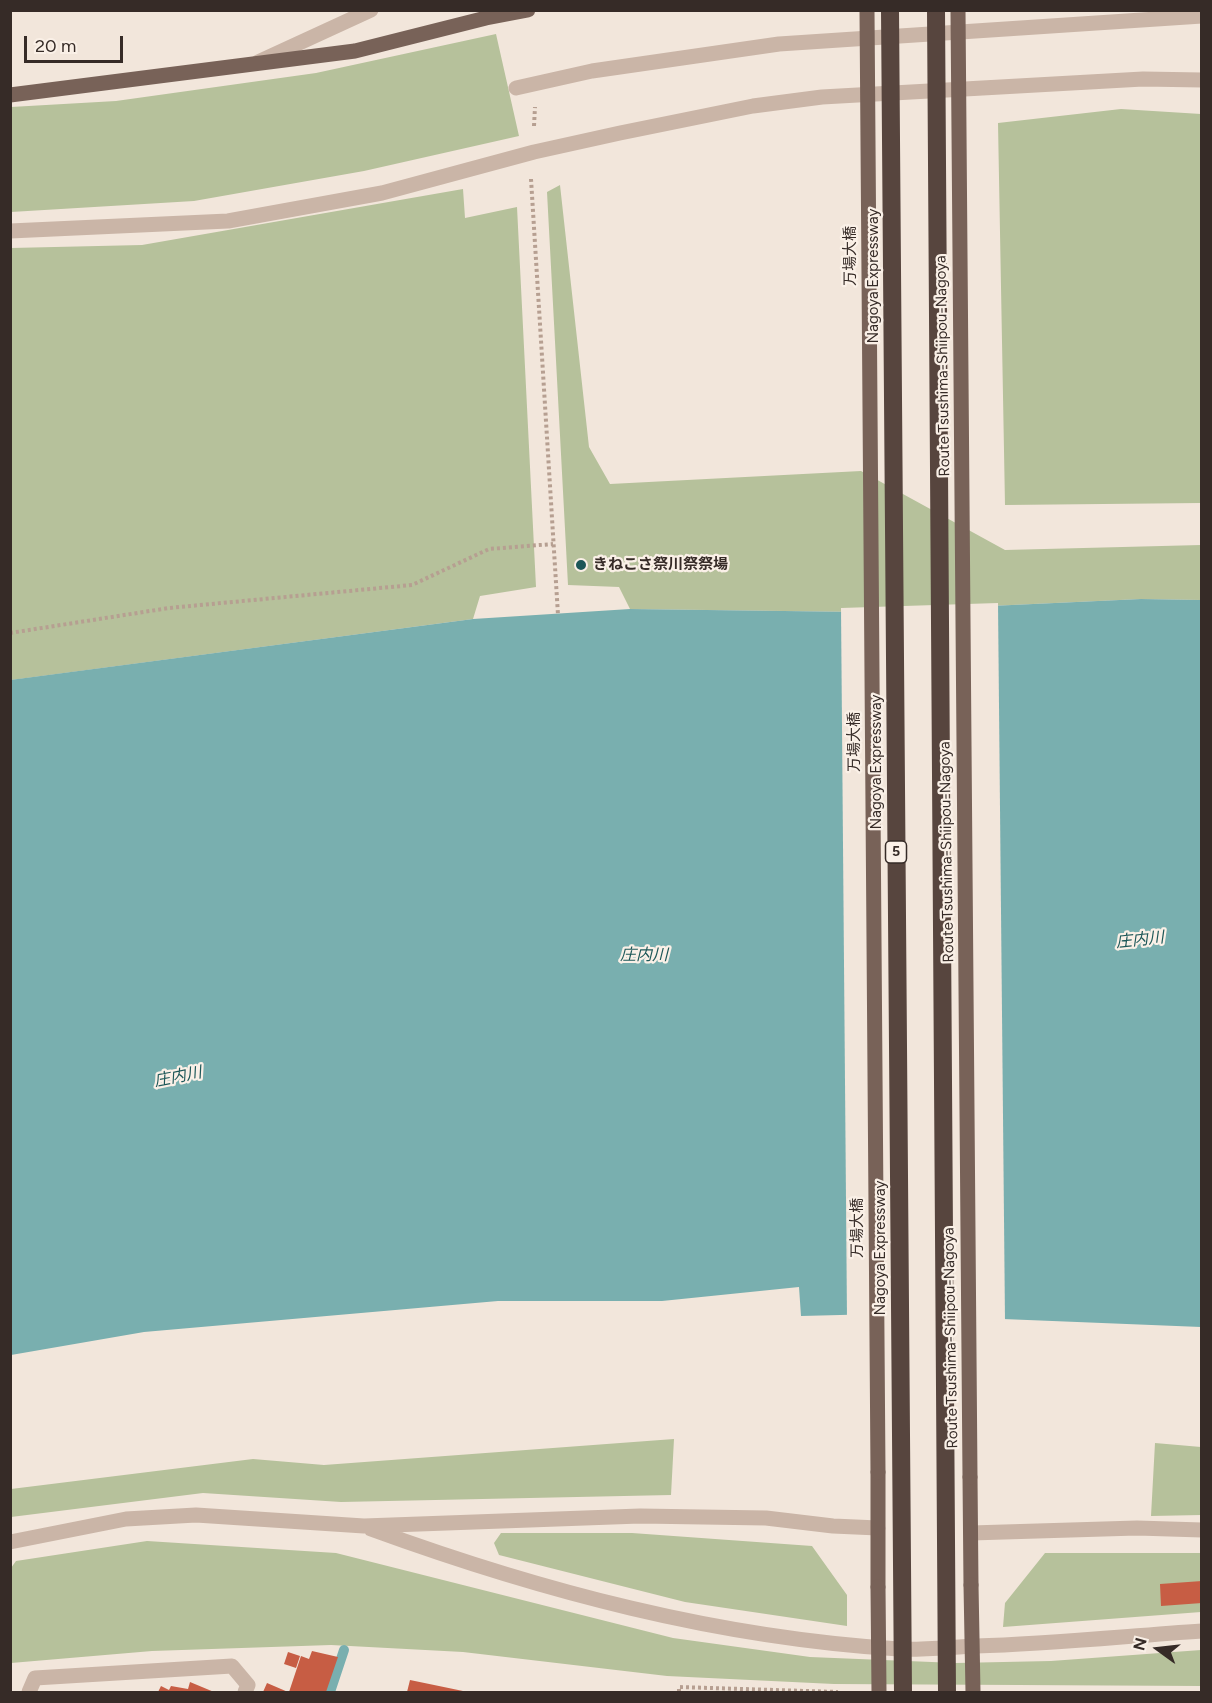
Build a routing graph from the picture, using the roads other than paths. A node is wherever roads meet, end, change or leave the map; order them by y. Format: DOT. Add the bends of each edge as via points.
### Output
graph roads {
  1 [pos="371,10"];
  2 [pos="528,10"];
  3 [pos="867,10"];
  4 [pos="890,10"];
  5 [pos="936,10"];
  6 [pos="958,10"];
  7 [pos="1202,16"];
  8 [pos="250,65"];
  9 [pos="1202,80"];
  10 [pos="516,88"];
  11 [pos="10,95"];
  12 [pos="10,231"];
  13 [pos="363,1526"];
  14 [pos="878,1528"];
  15 [pos="1202,1530"];
  16 [pos="971,1533"];
  17 [pos="10,1542"];
  18 [pos="1202,1631"];
  19 [pos="29,1692"];
  20 [pos="245,1692"];
  21 [pos="879,1692"];
  22 [pos="903,1692"];
  23 [pos="947,1692"];
  24 [pos="973,1692"];
  1 -- 8 [label="street"];
  2 -- 8 [label="main road" via="355,51"];
  3 -- 14 [label="main road, 万場大橋, bridge"];
  4 -- 22 [label="highway, Nagoya Expressway / 5, bridge"];
  5 -- 23 [label="highway, bridge"];
  6 -- 16 [label="main road, Route Tsushima-Shiipou-Nagoya, bridge"];
  7 -- 10 [label="street" via="779,44 592,71"];
  8 -- 11 [label="main road"];
  9 -- 12 [label="street" via="1143,79 822,97 753,106 534,153 382,193 228,220"];
  13 -- 14 [label="street" via="640,1516 766,1518"];
  13 -- 17 [label="street" via="196,1515 126,1519"];
  13 -- 18 [label="street" via="470,1565 611,1604 712,1626 788,1636 900,1649 1042,1644"];
  14 -- 21 [label="main road, bridge"];
  15 -- 16 [label="street"];
  16 -- 24 [label="main road, Route Tsushima-Shiipou-Nagoya, bridge"];
  19 -- 20 [label="street" via="35,1678 232,1666 248,1685"];
}
